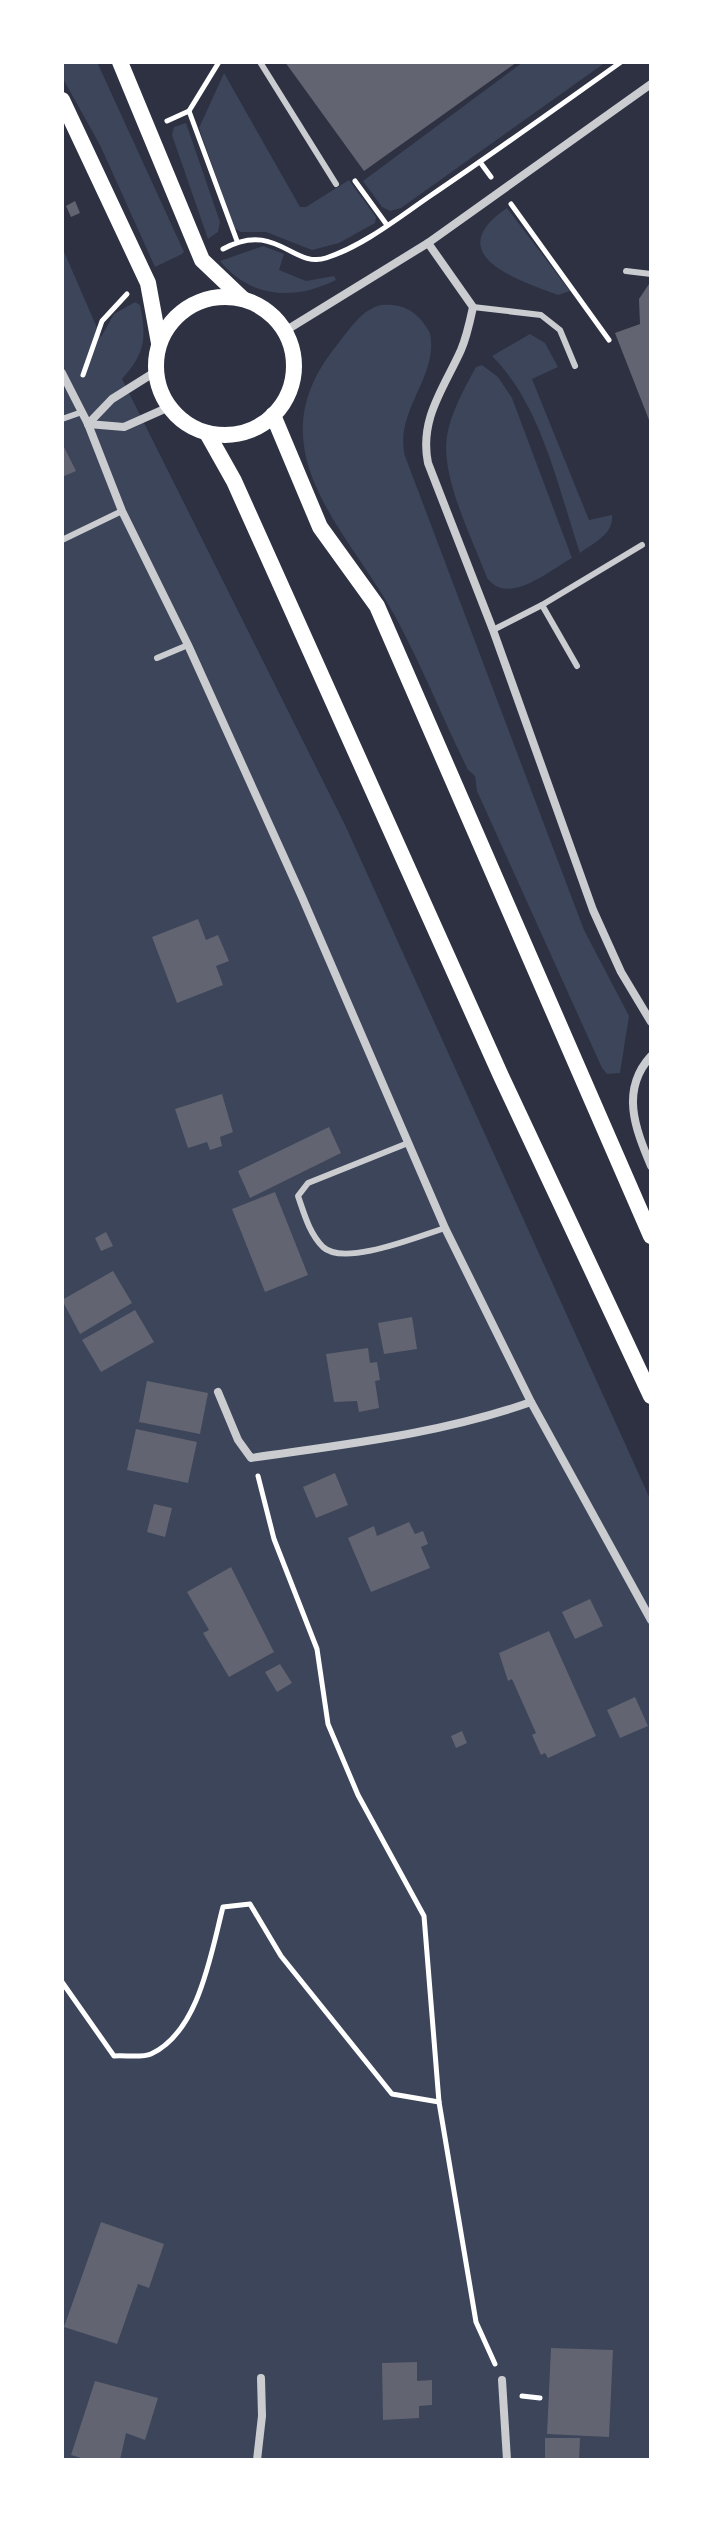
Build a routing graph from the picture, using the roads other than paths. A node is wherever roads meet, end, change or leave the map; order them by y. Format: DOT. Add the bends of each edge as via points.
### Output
graph roads {
  1 [pos="120,62"];
  2 [pos="260,62"];
  3 [pos="651,84"];
  4 [pos="62,100"];
  5 [pos="336,184"];
  6 [pos="428,243"];
  7 [pos="626,271"];
  8 [pos="651,274"];
  9 [pos="243,299"];
  10 [pos="473,307"];
  11 [pos="285,331"];
  12 [pos="159,343"];
  13 [pos="575,366"];
  14 [pos="155,372"];
  15 [pos="62,373"];
  16 [pos="169,407"];
  17 [pos="82,412"];
  18 [pos="273,415"];
  19 [pos="62,419"];
  20 [pos="88,424"];
  21 [pos="207,433"];
  22 [pos="122,511"];
  23 [pos="62,540"];
  24 [pos="642,545"];
  25 [pos="542,605"];
  26 [pos="493,630"];
  27 [pos="188,645"];
  28 [pos="157,658"];
  29 [pos="577,666"];
  30 [pos="651,1022"];
  31 [pos="651,1056"];
  32 [pos="408,1143"];
  33 [pos="651,1166"];
  34 [pos="445,1228"];
  35 [pos="651,1236"];
  36 [pos="218,1392"];
  37 [pos="651,1396"];
  38 [pos="531,1402"];
  39 [pos="651,1620"];
  40 [pos="261,2378"];
  41 [pos="502,2380"];
  42 [pos="257,2460"];
  43 [pos="507,2460"];
  1 -- 9 [label="main road" via="202,260"];
  2 -- 5 [label="lane"];
  3 -- 6 [label="street"];
  4 -- 12 [label="main road" via="148,283"];
  6 -- 10 [label="street"];
  6 -- 11 [label="street"];
  7 -- 8 [label="lane"];
  9 -- 11 [label="main road" via="267,311"];
  9 -- 12 [label="main road" via="202,300 183,310"];
  10 -- 13 [label="lane" via="541,315 560,330"];
  10 -- 26 [label="street" via="463,346 428,415 424,443 459,550"];
  11 -- 18 [label="main road" via="293,356 292,384"];
  12 -- 14 [label="main road"];
  14 -- 16 [label="main road"];
  14 -- 20 [label="street" via="112,399"];
  15 -- 17 [label="street"];
  16 -- 20 [label="street" via="124,427"];
  16 -- 21 [label="main road" via="185,424"];
  17 -- 19 [label="lane"];
  17 -- 20 [label="street"];
  18 -- 21 [label="main road" via="242,433"];
  18 -- 35 [label="main road" via="320,527 377,606"];
  20 -- 22 [label="street"];
  21 -- 37 [label="main road" via="234,481"];
  22 -- 23 [label="lane"];
  22 -- 27 [label="street"];
  24 -- 25 [label="lane"];
  25 -- 26 [label="lane"];
  25 -- 29 [label="lane"];
  26 -- 30 [label="street" via="593,910"];
  27 -- 28 [label="lane"];
  27 -- 32 [label="street"];
  31 -- 33 [label="street" via="634,1086 632,1106"];
  32 -- 34 [label="street"];
  32 -- 34 [label="lane" via="308,1183 298,1196 309,1228 324,1249 341,1255"];
  34 -- 38 [label="street"];
  36 -- 38 [label="street" via="251,1458 421,1433"];
  38 -- 39 [label="street"];
  40 -- 42 [label="street"];
  41 -- 43 [label="street"];
}
